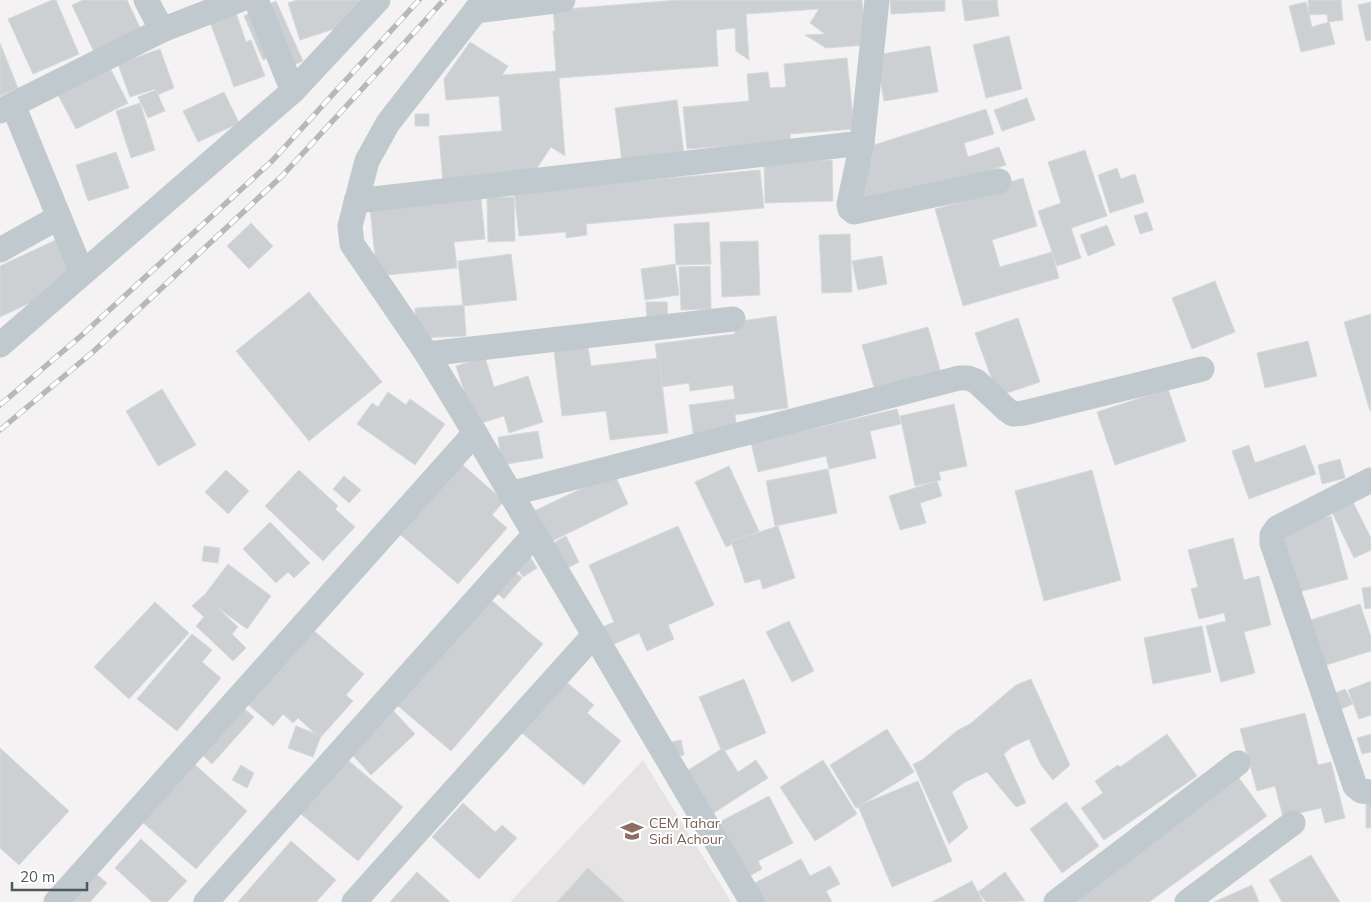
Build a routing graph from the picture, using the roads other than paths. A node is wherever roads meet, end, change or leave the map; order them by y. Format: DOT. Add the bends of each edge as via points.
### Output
graph roads {
  1 [pos="146,0"];
  2 [pos="239,0"];
  3 [pos="256,0"];
  4 [pos="378,0"];
  5 [pos="563,0"];
  6 [pos="876,0"];
  7 [pos="479,5"];
  8 [pos="162,30"];
  9 [pos="293,91"];
  10 [pos="7,108"];
  11 [pos="862,143"];
  12 [pos="999,181"];
  13 [pos="356,201"];
  14 [pos="59,216"];
  15 [pos="0,250"];
  16 [pos="82,273"];
  17 [pos="733,319"];
  18 [pos="0,345"];
  19 [pos="427,354"];
  20 [pos="1202,369"];
  21 [pos="475,433"];
  22 [pos="1371,480"];
  23 [pos="510,494"];
  24 [pos="535,534"];
  25 [pos="594,635"];
  26 [pos="1238,763"];
  27 [pos="1371,792"];
  28 [pos="1293,823"];
  29 [pos="56,902"];
  30 [pos="206,902"];
  31 [pos="354,902"];
  32 [pos="752,902"];
  33 [pos="1056,902"];
  34 [pos="1187,902"];
  1 -- 8 [label="street"];
  2 -- 8 [label="street"];
  3 -- 9 [label="street"];
  4 -- 9 [label="street"];
  5 -- 7 [label="street"];
  6 -- 11 [label="street"];
  7 -- 13 [label="street" via="388,123 367,161"];
  8 -- 10 [label="street"];
  9 -- 16 [label="street"];
  10 -- 14 [label="street"];
  11 -- 12 [label="street" via="850,204 854,212"];
  11 -- 13 [label="street"];
  13 -- 19 [label="street" via="350,226 352,244"];
  14 -- 15 [label="street"];
  14 -- 16 [label="street"];
  16 -- 18 [label="street"];
  17 -- 19 [label="street"];
  19 -- 21 [label="street"];
  20 -- 23 [label="street" via="1013,414 976,381 960,378"];
  21 -- 23 [label="street"];
  21 -- 29 [label="street"];
  22 -- 27 [label="street" via="1277,528 1272,535 1275,552 1356,786 1361,791"];
  23 -- 24 [label="street"];
  24 -- 25 [label="street"];
  24 -- 30 [label="street"];
  25 -- 31 [label="street"];
  25 -- 32 [label="street"];
  26 -- 33 [label="street"];
  28 -- 34 [label="street"];
}
